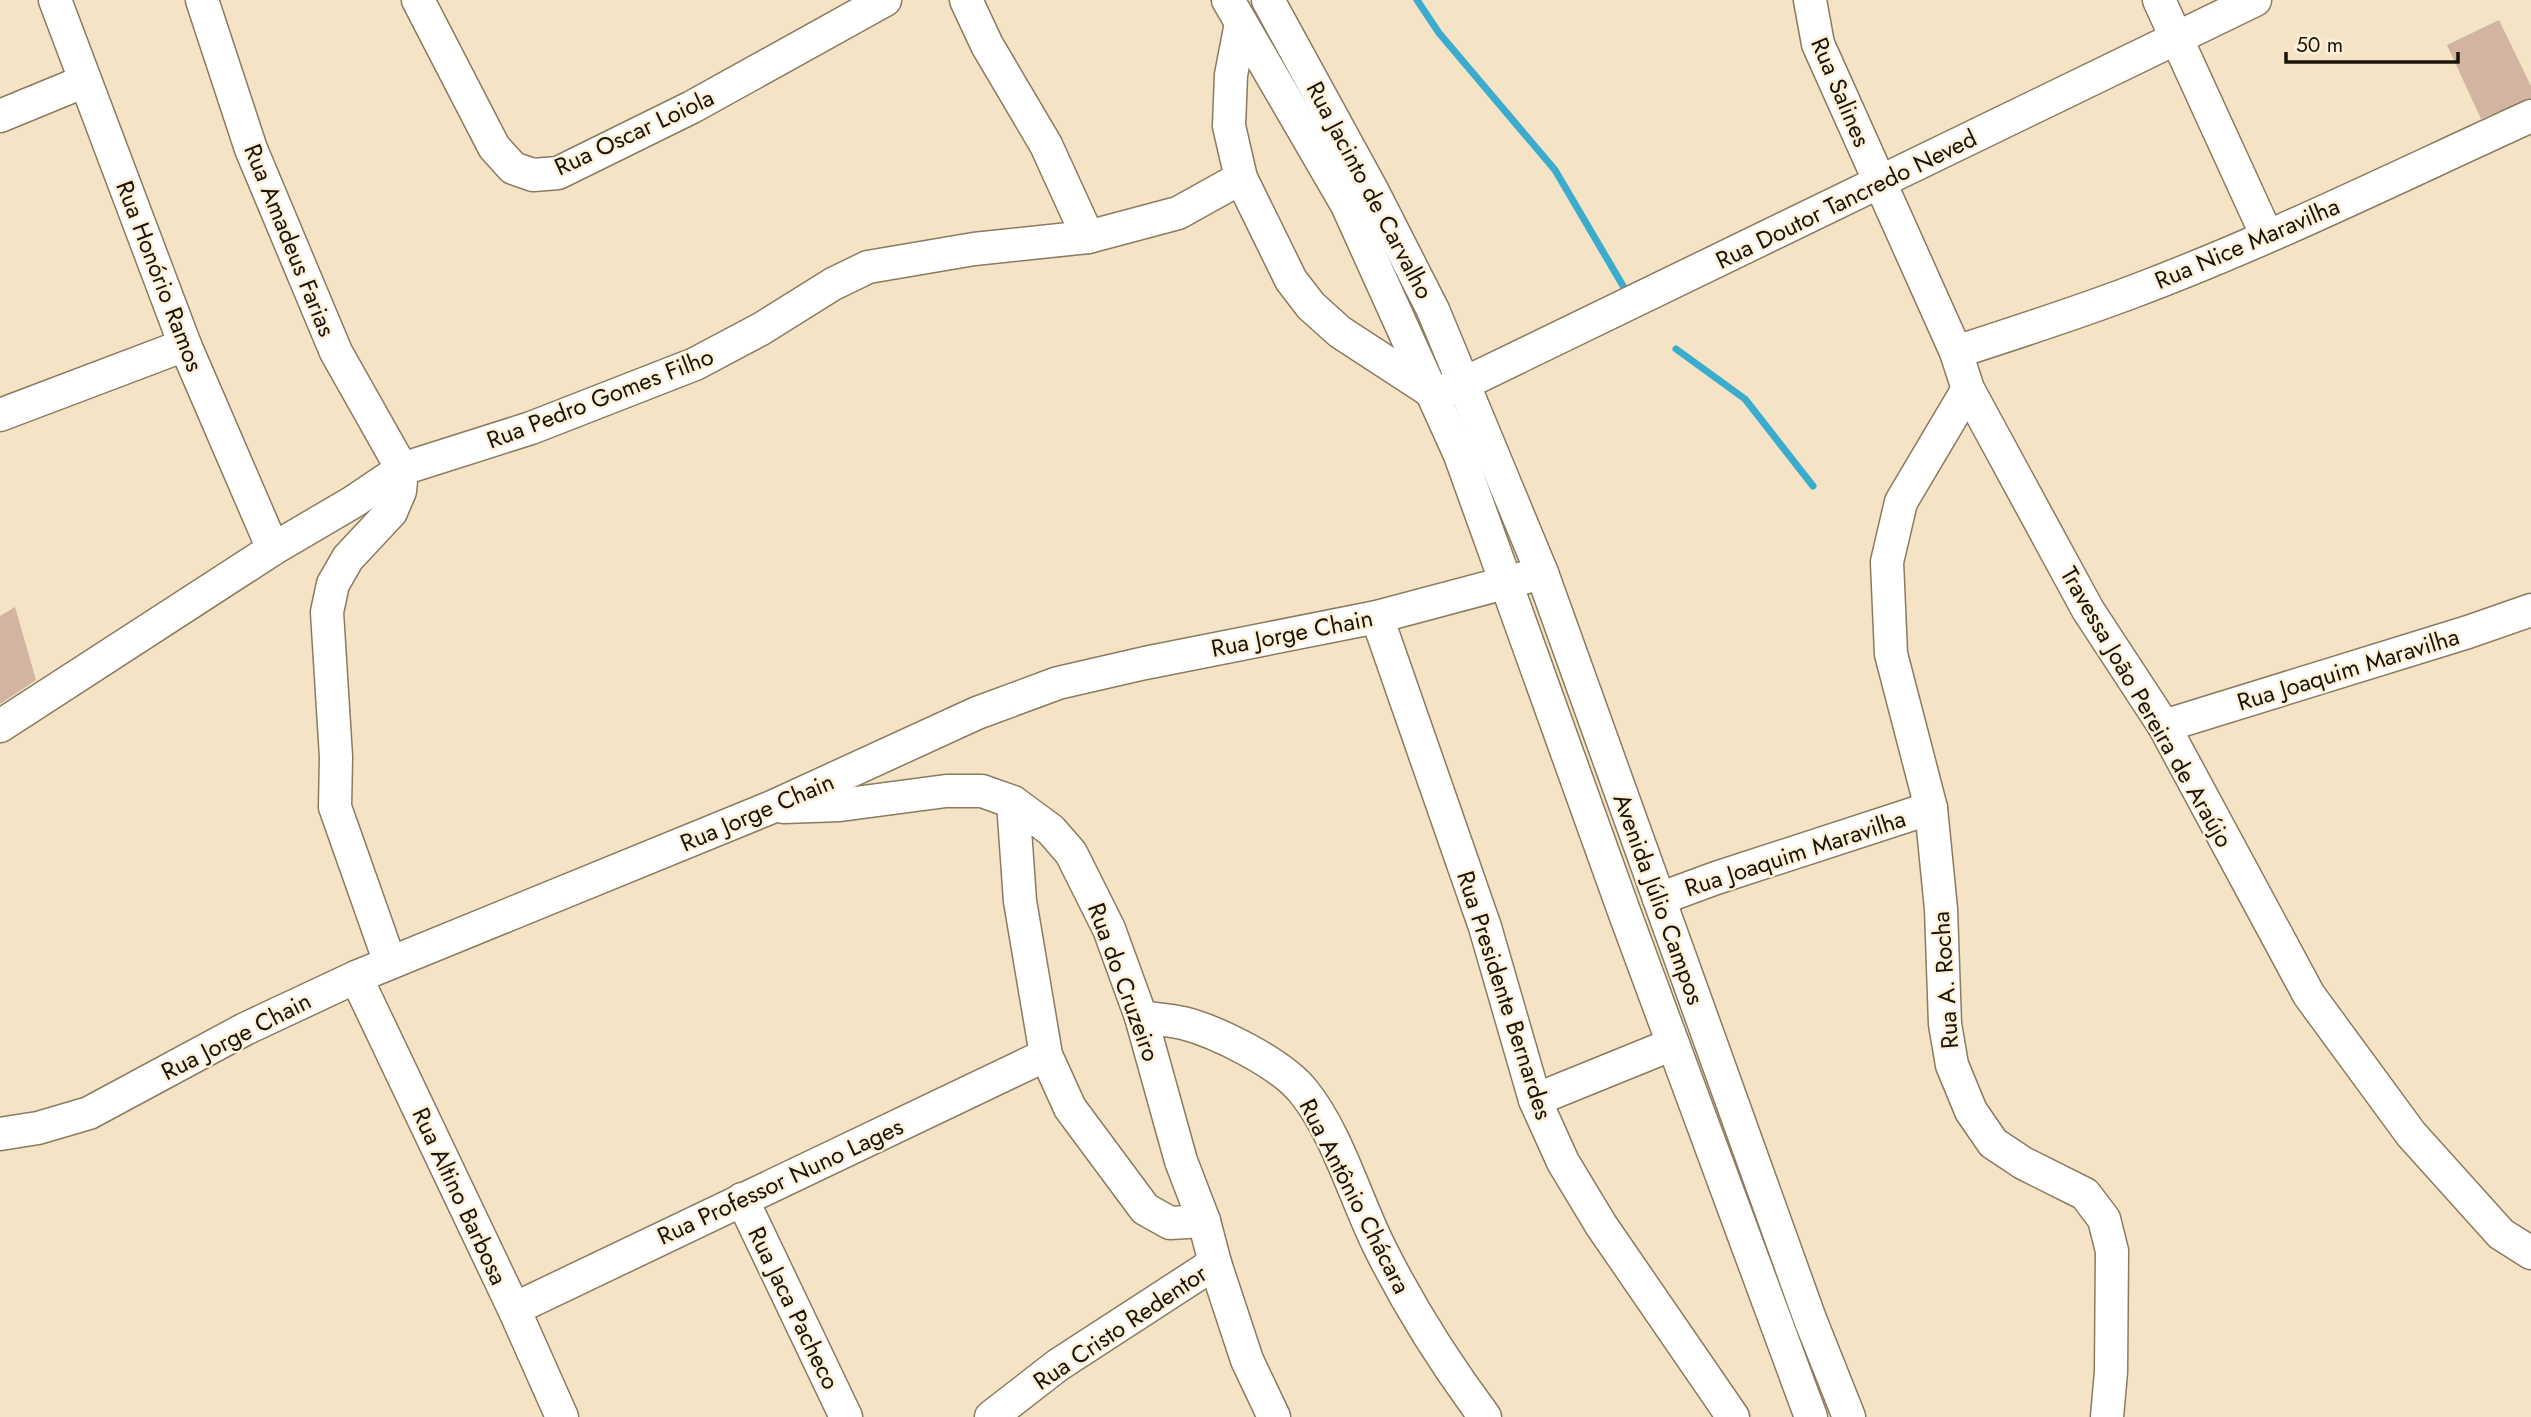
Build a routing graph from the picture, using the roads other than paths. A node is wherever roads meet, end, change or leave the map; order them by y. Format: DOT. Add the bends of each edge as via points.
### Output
graph roads {
  1 [pos="55,0"];
  2 [pos="202,0"];
  3 [pos="418,0"];
  4 [pos="885,0"];
  5 [pos="966,0"];
  6 [pos="1268,0"];
  7 [pos="1810,0"];
  8 [pos="2159,0"];
  9 [pos="2256,0"];
  10 [pos="1234,11"];
  11 [pos="2177,38"];
  12 [pos="85,81"];
  13 [pos="0,116"];
  14 [pos="2531,116"];
  15 [pos="1241,178"];
  16 [pos="1881,182"];
  17 [pos="1360,199"];
  18 [pos="2267,236"];
  19 [pos="1088,237"];
  20 [pos="185,345"];
  21 [pos="1956,352"];
  22 [pos="1449,389"];
  23 [pos="1968,389"];
  24 [pos="0,415"];
  25 [pos="402,469"];
  26 [pos="273,548"];
  27 [pos="1542,573"];
  28 [pos="1506,583"];
  29 [pos="2531,610"];
  30 [pos="1377,617"];
  31 [pos="1569,647"];
  32 [pos="1535,660"];
  33 [pos="0,726"];
  34 [pos="2164,726"];
  35 [pos="1013,802"];
  36 [pos="772,807"];
  37 [pos="1931,808"];
  38 [pos="1659,899"];
  39 [pos="390,963"];
  40 [pos="356,977"];
  41 [pos="1141,1017"];
  42 [pos="1673,1044"];
  43 [pos="1046,1055"];
  44 [pos="1535,1100"];
  45 [pos="0,1134"];
  46 [pos="742,1199"];
  47 [pos="1204,1221"];
  48 [pos="2531,1253"];
  49 [pos="1215,1263"];
  50 [pos="514,1308"];
  51 [pos="562,1417"];
  52 [pos="846,1417"];
  53 [pos="991,1417"];
  54 [pos="1274,1417"];
  55 [pos="1485,1417"];
  56 [pos="1733,1417"];
  57 [pos="1811,1417"];
  58 [pos="1849,1417"];
  59 [pos="2107,1417"];
  1 -- 12 [label="street, Rua Honório Ramos"];
  2 -- 25 [label="street, Rua Amadeus Farias" via="251,149 331,340"];
  3 -- 4 [label="street, Rua Oscar Loiola" via="494,147 513,168 533,175 558,173 692,107"];
  5 -- 19 [label="street" via="1045,145"];
  6 -- 17 [label="street, Rua Jacinto de Carvalho"];
  7 -- 16 [label="street, Rua Salines" via="1818,44"];
  8 -- 11 [label="street"];
  9 -- 11 [label="street, Rua Doutor Tancredo Neved"];
  10 -- 15 [label="street" via="1229,126"];
  10 -- 17 [label="street"];
  11 -- 16 [label="street, Rua Doutor Tancredo Neved"];
  11 -- 18 [label="street"];
  12 -- 13 [label="street"];
  12 -- 20 [label="street, Rua Honório Ramos"];
  14 -- 18 [label="street, Rua Nice Maravilha"];
  15 -- 19 [label="street, Rua Pedro Gomes Filho" via="1178,213"];
  15 -- 22 [label="street" via="1291,280 1311,306 1340,331"];
  16 -- 21 [label="street, Travessa João Pereira de Araújo"];
  16 -- 22 [label="street, Rua Doutor Tancredo Neved"];
  17 -- 22 [label="street"];
  18 -- 21 [label="street, Rua Nice Maravilha" via="2122,296"];
  19 -- 25 [label="street, Rua Pedro Gomes Filho" via="974,249 868,268 695,363 531,428"];
  20 -- 24 [label="street"];
  20 -- 26 [label="street, Rua Honório Ramos"];
  21 -- 23 [label="street, Travessa João Pereira de Araújo"];
  22 -- 27 [label="street, Avenida Júlio Campos"];
  22 -- 28 [label="street" via="1461,455"];
  23 -- 34 [label="street, Travessa João Pereira de Araújo" via="2088,610"];
  23 -- 37 [label="street, Rua A. Rocha" via="1901,502 1887,562 1891,654"];
  25 -- 26 [label="street, Rua Pedro Gomes Filho"];
  25 -- 39 [label="street" via="400,491 391,512 348,558 333,584 327,612 335,807"];
  26 -- 33 [label="street, Rua Pedro Gomes Filho"];
  27 -- 28 [label="street, Rua Jorge Chain"];
  27 -- 31 [label="street, Avenida Júlio Campos"];
  28 -- 30 [label="street, Rua Jorge Chain"];
  28 -- 32 [label="street"];
  29 -- 34 [label="street, Rua Joaquim Maravilha"];
  30 -- 36 [label="street, Rua Jorge Chain" via="1058,683 977,713"];
  30 -- 44 [label="street, Rua Presidente Bernardes" via="1485,927"];
  31 -- 32 [label="street"];
  31 -- 38 [label="street, Avenida Júlio Campos"];
  32 -- 42 [label="street"];
  34 -- 48 [label="street, Travessa João Pereira de Araújo" via="2309,995 2412,1134 2501,1234"];
  35 -- 36 [label="street, Rua do Cruzeiro" via="982,791 946,791 840,806"];
  35 -- 41 [label="street, Rua do Cruzeiro" via="1051,830 1072,853 1110,929"];
  35 -- 43 [label="street" via="1020,901"];
  36 -- 39 [label="street, Rua Jorge Chain"];
  37 -- 38 [label="street, Rua Joaquim Maravilha"];
  37 -- 59 [label="street, Rua A. Rocha" via="1945,1024 1952,1065 1971,1111 1993,1143 2085,1194 2104,1219 2112,1251"];
  38 -- 58 [label="street, Avenida Júlio Campos"];
  39 -- 40 [label="street, Rua Jorge Chain"];
  40 -- 45 [label="street, Rua Jorge Chain" via="245,1029 89,1113"];
  40 -- 50 [label="street, Rua Altino Barbosa"];
  41 -- 47 [label="street, Rua do Cruzeiro" via="1181,1161"];
  41 -- 55 [label="street, Rua Antônio Chácara" via="1183,1023 1218,1035 1261,1057 1302,1090 1330,1135 1410,1306"];
  42 -- 44 [label="street"];
  42 -- 57 [label="street"];
  43 -- 46 [label="street, Rua Professor Nuno Lages"];
  43 -- 47 [label="street" via="1070,1108 1145,1209 1170,1223"];
  44 -- 56 [label="street, Rua Presidente Bernardes" via="1563,1162 1601,1225"];
  46 -- 50 [label="street, Rua Professor Nuno Lages"];
  46 -- 52 [label="street, Rua Jaca Pacheco"];
  47 -- 49 [label="street, Rua do Cruzeiro"];
  49 -- 53 [label="street, Rua Cristo Redentor" via="1058,1365"];
  49 -- 54 [label="street, Rua do Cruzeiro" via="1247,1360"];
  50 -- 51 [label="street, Rua Altino Barbosa"];
}
